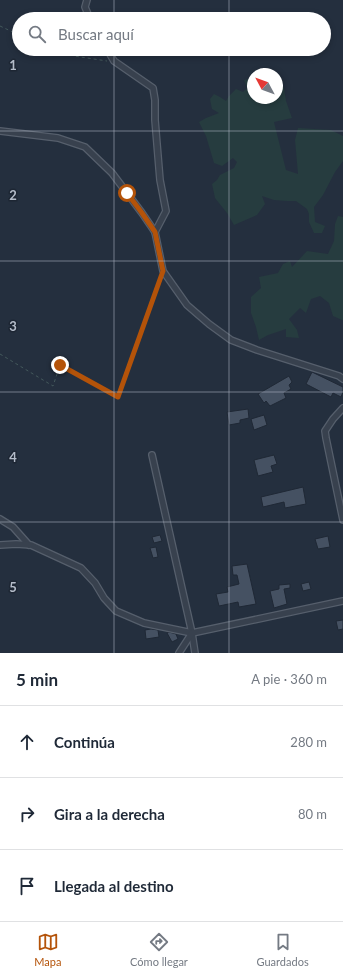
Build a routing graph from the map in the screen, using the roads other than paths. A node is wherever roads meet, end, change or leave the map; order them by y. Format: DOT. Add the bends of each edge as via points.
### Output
graph roads {
  1 [pos="87,0"];
  2 [pos="87,12"];
  3 [pos="111,56"];
  4 [pos="0,131"];
  5 [pos="155,232"];
  6 [pos="343,379"];
  7 [pos="343,408"];
  8 [pos="152,455"];
  9 [pos="0,519"];
  10 [pos="343,520"];
  11 [pos="0,545"];
  12 [pos="29,545"];
  13 [pos="343,601"];
  14 [pos="192,633"];
  15 [pos="179,653"];
  16 [pos="195,653"];
  1 -- 2 [label="street" via="85,7"];
  3 -- 5 [label="street" via="114,61 153,88 160,180 166,211"];
  4 -- 5 [label="street" via="58,138 85,147 112,173"];
  5 -- 6 [label="street" via="163,271 187,305 209,324 231,340"];
  7 -- 10 [label="street" via="325,431"];
  8 -- 14 [label="street"];
  9 -- 12 [label="street" via="13,527"];
  11 -- 12 [label="street"];
  12 -- 14 [label="street" via="81,568 116,611 144,623"];
  13 -- 14 [label="street"];
  14 -- 15 [label="street"];
  14 -- 16 [label="street"];
}
